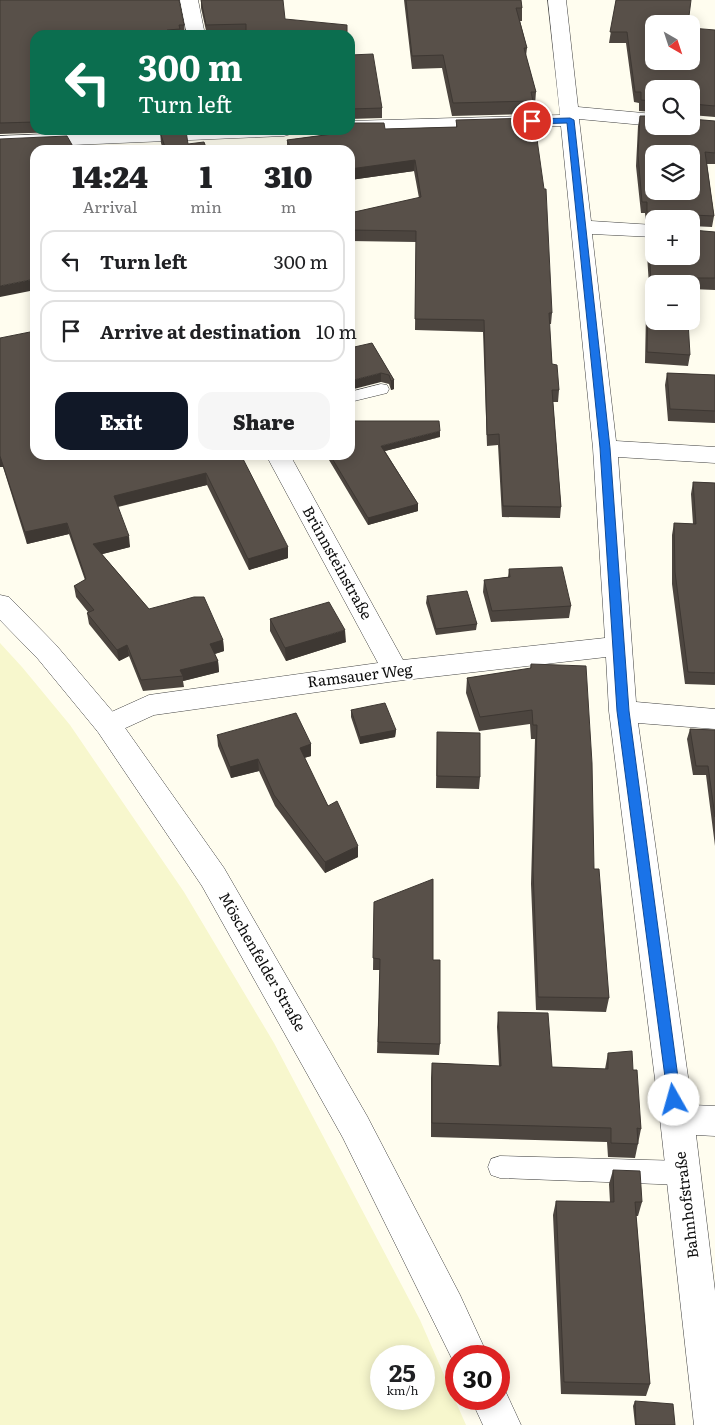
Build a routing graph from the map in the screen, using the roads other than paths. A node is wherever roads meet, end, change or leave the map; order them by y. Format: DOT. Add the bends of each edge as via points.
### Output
graph roads {
  1 [pos="189,0"];
  2 [pos="557,0"];
  3 [pos="195,30"];
  4 [pos="570,116"];
  5 [pos="645,120"];
  6 [pos="355,127"];
  7 [pos="190,135"];
  8 [pos="0,142"];
  9 [pos="111,144"];
  10 [pos="582,227"];
  11 [pos="645,230"];
  12 [pos="381,389"];
  13 [pos="355,396"];
  14 [pos="605,448"];
  15 [pos="715,455"];
  16 [pos="281,460"];
  17 [pos="0,604"];
  18 [pos="617,646"];
  19 [pos="396,671"];
  20 [pos="623,711"];
  21 [pos="715,719"];
  22 [pos="108,725"];
  23 [pos="677,1120"];
  24 [pos="715,1121"];
  25 [pos="500,1167"];
  26 [pos="684,1173"];
  27 [pos="465,1345"];
  28 [pos="495,1410"];
  29 [pos="502,1425"];
  30 [pos="713,1425"];
  1 -- 3 [label="street"];
  2 -- 4 [label="street, Bahnhofstraße"];
  4 -- 5 [label="street"];
  4 -- 6 [label="street"];
  4 -- 10 [label="street, Bahnhofstraße"];
  7 -- 9 [label="street"];
  8 -- 9 [label="street"];
  10 -- 11 [label="street"];
  10 -- 14 [label="street, Bahnhofstraße"];
  12 -- 13 [label="lane"];
  14 -- 15 [label="street"];
  14 -- 18 [label="street, Bahnhofstraße"];
  16 -- 19 [label="street, Brünnsteinstraße"];
  17 -- 22 [label="street, Möschenfelder Straße" via="47,652"];
  18 -- 19 [label="street, Ramsauer Weg"];
  18 -- 20 [label="street, Bahnhofstraße"];
  19 -- 22 [label="street, Ramsauer Weg" via="149,705"];
  20 -- 21 [label="street"];
  20 -- 23 [label="street, Bahnhofstraße"];
  22 -- 27 [label="street, Möschenfelder Straße" via="213,878 303,1033 364,1144"];
  23 -- 24 [label="street"];
  23 -- 26 [label="street, Bahnhofstraße"];
  25 -- 26 [label="lane"];
  26 -- 30 [label="street, Bahnhofstraße"];
  28 -- 29 [label="street"];
}
